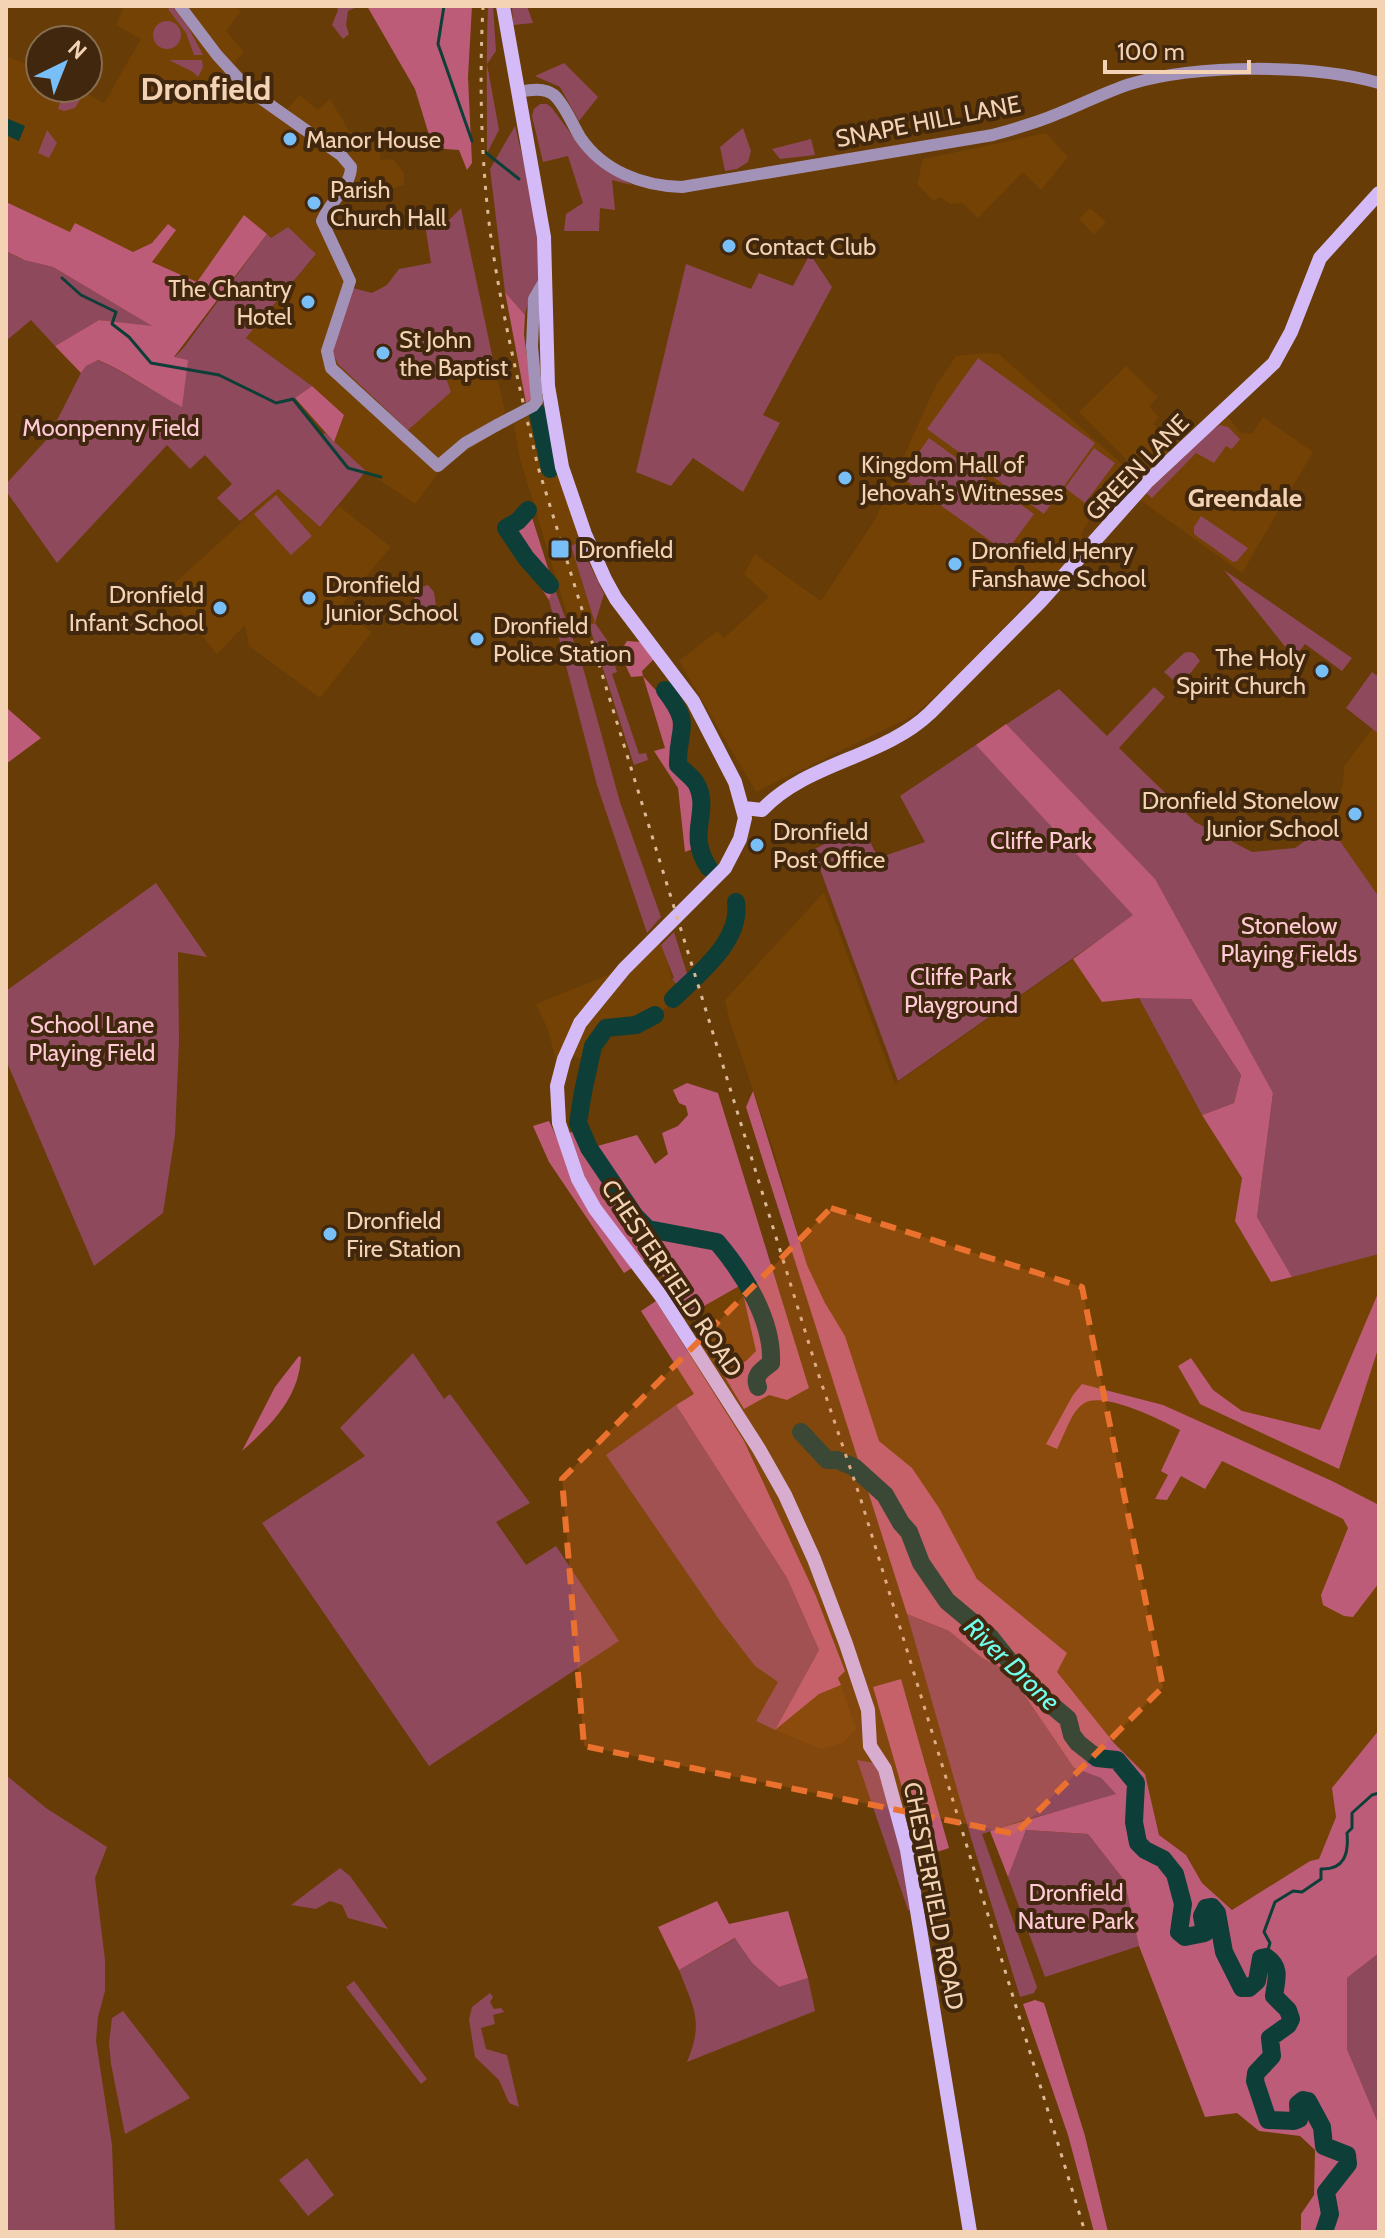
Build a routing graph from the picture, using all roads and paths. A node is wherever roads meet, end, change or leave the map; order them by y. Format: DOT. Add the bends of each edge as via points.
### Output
graph roads {
  1 [pos="180,6"];
  2 [pos="503,6"];
  3 [pos="1379,83"];
  4 [pos="518,92"];
  5 [pos="1379,193"];
  6 [pos="546,278"];
  7 [pos="744,808"];
  8 [pos="970,2232"];
  1 -- 6 [label="street, bridge" via="249,90 346,159 351,175 322,221 350,281 328,360 339,377 438,466 465,443 537,401 534,299"];
  2 -- 4 [label="main road"];
  3 -- 4 [label="street, SNAPE HILL LANE" via="1312,71 1235,70 1165,77 1133,83 993,135 682,187 645,183 614,168 589,149 552,94"];
  4 -- 6 [label="main road" via="544,237"];
  5 -- 7 [label="main road, GREEN LANE" via="1320,258 1274,363 1146,483 1002,641 910,729 794,784 762,810"];
  6 -- 7 [label="main road" via="554,425 585,534 616,599 702,718"];
  7 -- 8 [label="main road, CHESTERFIELD ROAD" via="744,829 725,868 624,969 580,1023 564,1059 556,1112 578,1179 595,1209 661,1296 785,1495 846,1644 868,1710 870,1746 885,1769 907,1850"];
}
